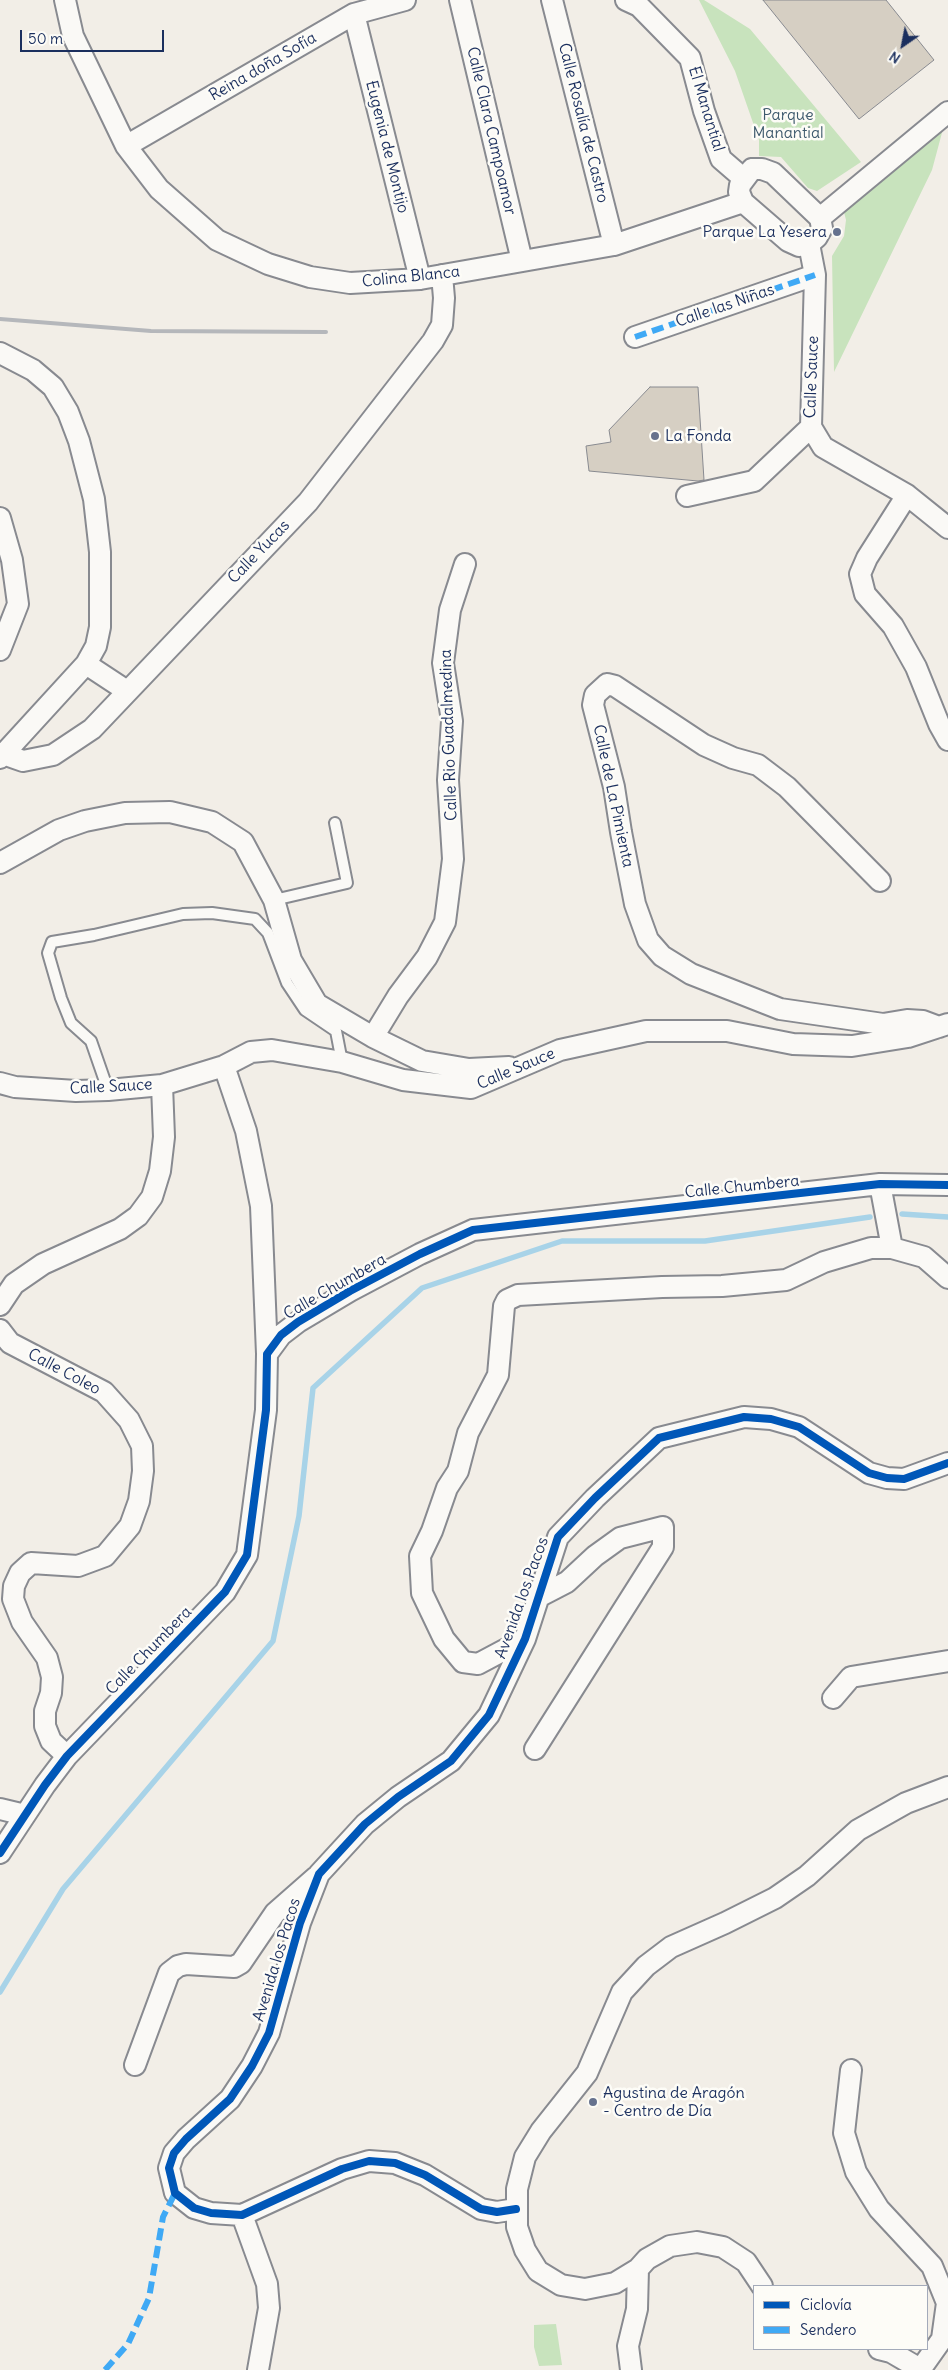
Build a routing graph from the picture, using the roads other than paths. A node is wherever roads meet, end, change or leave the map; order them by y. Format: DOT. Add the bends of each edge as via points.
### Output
graph roads {
  1 [pos="65,0"];
  2 [pos="404,0"];
  3 [pos="460,0"];
  4 [pos="552,0"];
  5 [pos="626,0"];
  6 [pos="354,14"];
  7 [pos="948,112"];
  8 [pos="126,146"];
  9 [pos="743,178"];
  10 [pos="743,202"];
  11 [pos="820,218"];
  12 [pos="809,244"];
  13 [pos="614,245"];
  14 [pos="522,261"];
  15 [pos="442,275"];
  16 [pos="815,275"];
  17 [pos="420,279"];
  18 [pos="635,337"];
  19 [pos="0,353"];
  20 [pos="811,426"];
  21 [pos="907,495"];
  22 [pos="687,496"];
  23 [pos="0,518"];
  24 [pos="948,528"];
  25 [pos="465,564"];
  26 [pos="0,650"];
  27 [pos="86,664"];
  28 [pos="127,691"];
  29 [pos="948,740"];
  30 [pos="2,756"];
  31 [pos="335,823"];
  32 [pos="0,863"];
  33 [pos="880,881"];
  34 [pos="274,900"];
  35 [pos="944,1025"];
  36 [pos="374,1037"];
  37 [pos="342,1062"];
  38 [pos="224,1066"];
  39 [pos="523,1066"];
  40 [pos="0,1083"];
  41 [pos="162,1085"];
  42 [pos="108,1090"];
  43 [pos="880,1184"];
  44 [pos="948,1185"];
  45 [pos="892,1248"];
  46 [pos="948,1278"];
  47 [pos="0,1305"];
  48 [pos="0,1330"];
  49 [pos="267,1354"];
  50 [pos="948,1463"];
  51 [pos="540,1596"];
  52 [pos="525,1639"];
  53 [pos="948,1661"];
  54 [pos="833,1698"];
  55 [pos="535,1749"];
  56 [pos="68,1756"];
  57 [pos="948,1787"];
  58 [pos="0,1809"];
  59 [pos="25,1815"];
  60 [pos="0,1853"];
  61 [pos="319,1874"];
  62 [pos="275,1913"];
  63 [pos="300,1924"];
  64 [pos="135,2064"];
  65 [pos="851,2070"];
  66 [pos="516,2209"];
  67 [pos="242,2215"];
  68 [pos="638,2269"];
  69 [pos="761,2285"];
  70 [pos="883,2350"];
  71 [pos="258,2370"];
  72 [pos="631,2370"];
  73 [pos="920,2370"];
  1 -- 8 [label="street, Colina Blanca" via="74,36"];
  2 -- 6 [label="street, Reina doña Sofía"];
  3 -- 14 [label="street, Calle Clara Campoamor"];
  4 -- 13 [label="street, Calle Rosalía de Castro"];
  5 -- 9 [label="street, El Manantial" via="639,6 690,58 721,160"];
  6 -- 8 [label="street, Reina doña Sofía"];
  6 -- 17 [label="street, Eugenia de Montijo"];
  7 -- 11 [label="street"];
  8 -- 17 [label="street, Colina Blanca" via="159,189 217,240 268,264 310,277 350,283"];
  9 -- 10 [label="street" via="739,192"];
  9 -- 11 [label="street" via="752,169 762,168 773,174"];
  10 -- 12 [label="street" via="788,241 799,246"];
  10 -- 13 [label="street, Colina Blanca"];
  11 -- 12 [label="street" via="822,228 818,237"];
  12 -- 16 [label="street, Calle Sauce"];
  13 -- 14 [label="street, Colina Blanca"];
  14 -- 15 [label="street, Colina Blanca"];
  15 -- 17 [label="street, Colina Blanca"];
  15 -- 28 [label="street, Calle Yucas" via="442,325 433,341 308,502"];
  16 -- 18 [label="street, Calle las Niñas"];
  16 -- 20 [label="street, Calle Sauce"];
  19 -- 27 [label="street" via="33,370 54,387 79,441 94,499 100,552 100,627 96,646"];
  20 -- 21 [label="street, Calle Sauce" via="823,447"];
  20 -- 22 [label="street" via="754,481"];
  21 -- 24 [label="street, Calle Sauce"];
  21 -- 29 [label="street" via="860,574 865,594 893,626 916,667"];
  23 -- 26 [label="street" via="12,560 18,604"];
  25 -- 36 [label="street, Calle Rio Guadalmedina" via="450,610 443,663 452,721 448,780 453,859 445,922 427,957 398,996"];
  27 -- 28 [label="street"];
  27 -- 30 [label="street"];
  28 -- 30 [label="street, Calle Yucas" via="92,729 53,756 22,761"];
  31 -- 34 [label="lane" via="347,883"];
  32 -- 34 [label="street" via="59,830 85,820 125,813 170,812 212,822 243,842"];
  33 -- 35 [label="street, Calle de La Pimienta" via="787,787 758,765 704,745 615,686 607,684 595,695 593,705 614,787 635,904 648,940 662,956 691,974 780,1009 883,1024 907,1020"];
  34 -- 36 [label="street" via="292,960 318,1004"];
  35 -- 39 [label="street, Calle Sauce" via="908,1037 852,1046 793,1044 727,1031 646,1031 560,1050"];
  36 -- 39 [label="street" via="422,1061 469,1069"];
  37 -- 38 [label="street, Calle Sauce" via="272,1050 251,1052"];
  37 -- 39 [label="street, Calle Sauce" via="403,1080 471,1088"];
  37 -- 42 [label="lane" via="336,1031 306,1010 287,983 268,933 255,919 212,913 182,914 52,942 48,953 61,998 71,1023 90,1041"];
  38 -- 41 [label="street, Calle Sauce"];
  38 -- 49 [label="street" via="246,1131 261,1206"];
  40 -- 42 [label="street, Calle Sauce" via="15,1087"];
  41 -- 42 [label="street, Calle Sauce"];
  41 -- 47 [label="street" via="164,1137 160,1171 152,1197 138,1216 120,1229 43,1264 14,1284"];
  43 -- 44 [label="street, Calle Chumbera"];
  43 -- 45 [label="street"];
  43 -- 49 [label="street, Calle Chumbera" via="473,1230 420,1254 320,1309 281,1335"];
  45 -- 46 [label="street" via="924,1257"];
  45 -- 52 [label="street" via="871,1248 824,1262 786,1280 513,1296 507,1300 498,1376 468,1433 458,1471 447,1488 420,1556 422,1593 444,1639 463,1662 478,1664"];
  48 -- 56 [label="street, Calle Coleo" via="10,1343 104,1392 129,1420 142,1446 139,1501 130,1526 105,1556 78,1566 31,1563 20,1573 14,1586 13,1599 22,1622 47,1658 52,1676 45,1726 51,1741"];
  49 -- 56 [label="street, Calle Chumbera" via="266,1410 247,1555 225,1592"];
  50 -- 51 [label="street, Avenida los Pacos" via="904,1479 887,1478 869,1473 799,1427 771,1419 744,1417 659,1438 558,1537"];
  51 -- 52 [label="street, Avenida los Pacos"];
  51 -- 55 [label="street" via="567,1582 620,1538 663,1527 664,1547"];
  52 -- 61 [label="street, Avenida los Pacos" via="489,1715 451,1761 365,1824"];
  53 -- 54 [label="street" via="851,1677"];
  56 -- 59 [label="street, Calle Chumbera"];
  57 -- 66 [label="street" via="906,1803 858,1830 807,1876 775,1898 671,1947 646,1966 622,1992 587,2073 541,2131 525,2157"];
  58 -- 59 [label="street"];
  59 -- 60 [label="street, Calle Chumbera"];
  61 -- 62 [label="street"];
  61 -- 63 [label="street, Avenida los Pacos"];
  62 -- 63 [label="street"];
  62 -- 64 [label="street" via="242,1963 234,1968 186,1964 169,1973"];
  63 -- 67 [label="street, Avenida los Pacos" via="270,2033 230,2099 174,2153 169,2168 175,2193 194,2208"];
  65 -- 73 [label="street" via="844,2133 856,2172 879,2209 932,2266 947,2303 942,2338"];
  66 -- 67 [label="street" via="497,2212 481,2209 425,2175 395,2163 369,2161 342,2169"];
  66 -- 68 [label="street" via="517,2227 525,2250 538,2271 561,2285 585,2289 615,2283"];
  67 -- 71 [label="street" via="267,2284 268,2316"];
  68 -- 69 [label="street" via="647,2259 670,2246 697,2242 723,2247 746,2262"];
  68 -- 72 [label="street" via="637,2309 628,2346"];
  70 -- 73 [label="street"];
}
